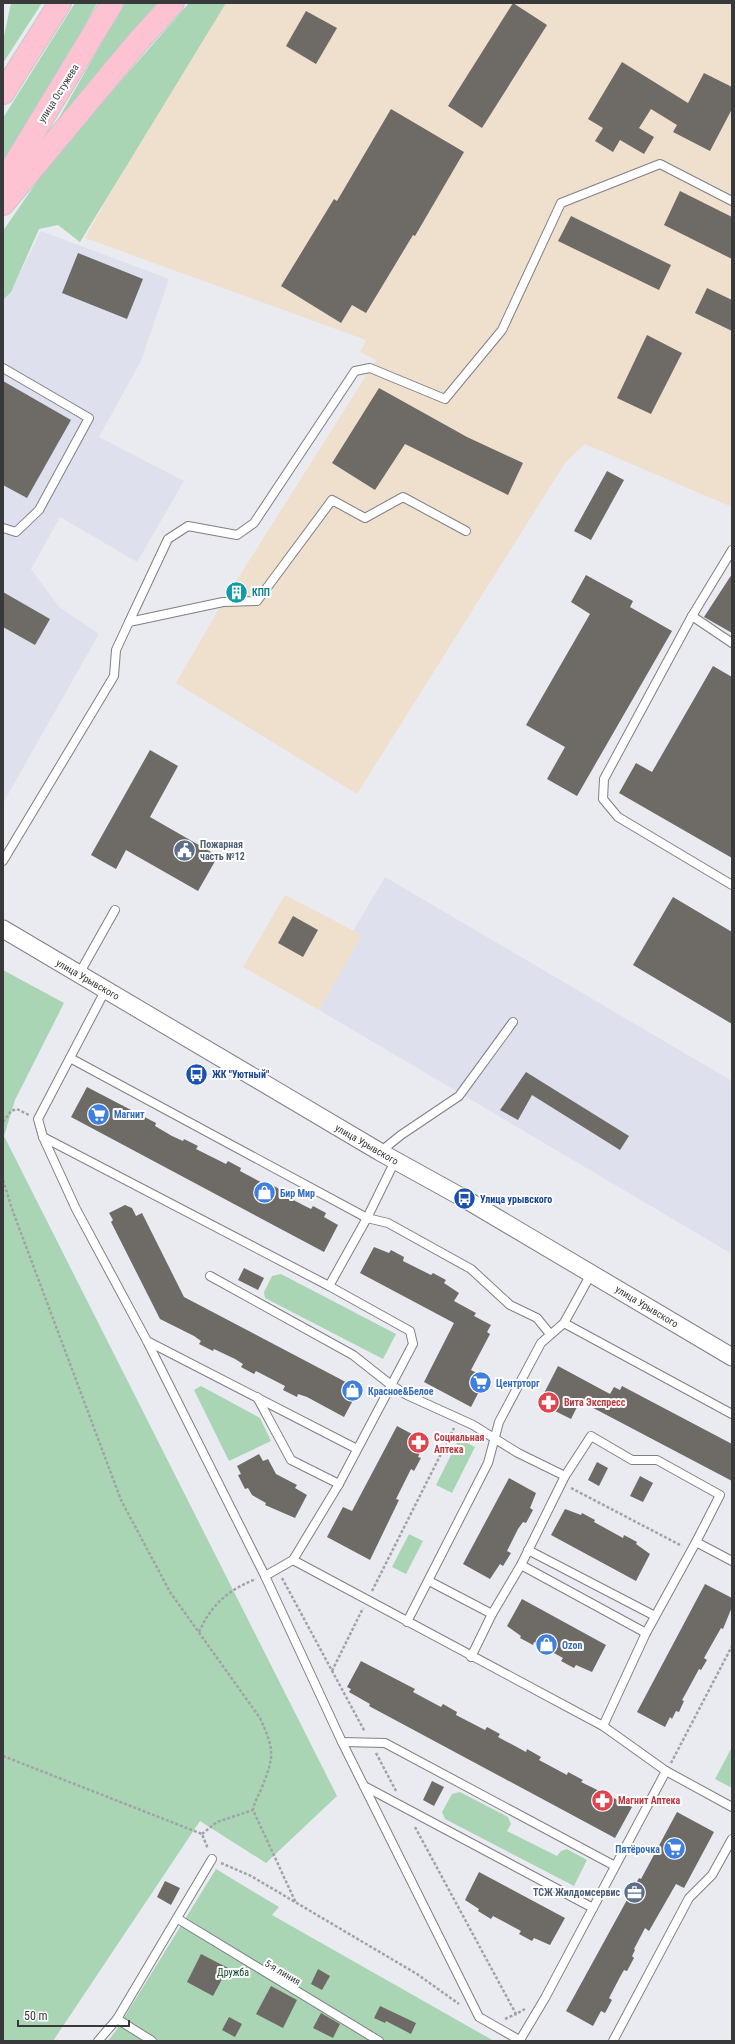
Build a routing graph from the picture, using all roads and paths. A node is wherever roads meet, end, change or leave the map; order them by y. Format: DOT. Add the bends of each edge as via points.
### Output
graph roads {
  1 [pos="60,3"];
  2 [pos="112,3"];
  3 [pos="174,3"];
  4 [pos="3,93"];
  5 [pos="3,183"];
  6 [pos="732,200"];
  7 [pos="3,204"];
  8 [pos="3,368"];
  9 [pos="3,528"];
  10 [pos="466,530"];
  11 [pos="732,550"];
  12 [pos="692,616"];
  13 [pos="129,622"];
  14 [pos="732,644"];
  15 [pos="3,861"];
  16 [pos="732,885"];
  17 [pos="115,910"];
  18 [pos="4,931"];
  19 [pos="79,974"];
  20 [pos="106,989"];
  21 [pos="512,1022"];
  22 [pos="70,1058"];
  23 [pos="38,1119"];
  24 [pos="3,1122"];
  25 [pos="42,1137"];
  26 [pos="380,1152"];
  27 [pos="395,1161"];
  28 [pos="3,1180"];
  29 [pos="367,1218"];
  30 [pos="592,1274"];
  31 [pos="210,1276"];
  32 [pos="329,1286"];
  33 [pos="564,1323"];
  34 [pos="550,1334"];
  35 [pos="147,1342"];
  36 [pos="732,1357"];
  37 [pos="391,1385"];
  38 [pos="257,1397"];
  39 [pos="732,1414"];
  40 [pos="458,1418"];
  41 [pos="494,1436"];
  42 [pos="357,1448"];
  43 [pos="563,1480"];
  44 [pos="339,1484"];
  45 [pos="696,1542"];
  46 [pos="528,1550"];
  47 [pos="691,1551"];
  48 [pos="293,1560"];
  49 [pos="732,1561"];
  50 [pos="521,1565"];
  51 [pos="265,1576"];
  52 [pos="429,1581"];
  53 [pos="368,1600"];
  54 [pos="492,1614"];
  55 [pos="655,1616"];
  56 [pos="407,1622"];
  57 [pos="199,1633"];
  58 [pos="646,1633"];
  59 [pos="732,1646"];
  60 [pos="471,1657"];
  61 [pos="332,1670"];
  62 [pos="603,1726"];
  63 [pos="342,1742"];
  64 [pos="3,1756"];
  65 [pos="666,1771"];
  66 [pos="364,1786"];
  67 [pos="732,1807"];
  68 [pos="253,1810"];
  69 [pos="202,1834"];
  70 [pos="732,1839"];
  71 [pos="212,1859"];
  72 [pos="615,1866"];
  73 [pos="296,1903"];
  74 [pos="593,1908"];
  75 [pos="178,1919"];
  76 [pos="479,2017"];
  77 [pos="117,2019"];
  78 [pos="521,2040"];
  79 [pos="98,2041"];
  80 [pos="152,2041"];
  81 [pos="379,2041"];
  82 [pos="613,2041"];
  1 -- 4 [label="main road"];
  2 -- 5 [label="main road, улица Остужева"];
  3 -- 7 [label="main road" via="136,44"];
  6 -- 13 [label="lane" via="660,164 560,203 502,330 445,399 370,368 355,371 254,523 237,535 188,526 168,539"];
  8 -- 9 [label="lane" via="89,418 39,510 16,532"];
  10 -- 13 [label="lane" via="403,497 365,518 332,500 257,601 223,602"];
  11 -- 12 [label="lane"];
  12 -- 14 [label="lane"];
  12 -- 16 [label="lane" via="604,780 603,799 618,817"];
  13 -- 15 [label="lane" via="116,650 114,676"];
  17 -- 19 [label="lane"];
  18 -- 19 [label="street, улица Урывского"];
  19 -- 20 [label="street, улица Урывского"];
  20 -- 22 [label="lane"];
  20 -- 26 [label="street, улица Урывского"];
  21 -- 26 [label="lane" via="459,1096"];
  22 -- 23 [label="lane"];
  22 -- 29 [label="lane"];
  23 -- 24 [label="path" via="18,1109 11,1111"];
  23 -- 25 [label="lane"];
  25 -- 32 [label="lane"];
  25 -- 35 [label="lane" via="76,1209"];
  26 -- 27 [label="street, улица Урывского"];
  27 -- 29 [label="lane"];
  27 -- 30 [label="street, улица Урывского"];
  28 -- 57 [label="path" via="121,1500 170,1592"];
  29 -- 32 [label="lane"];
  29 -- 34 [label="lane" via="388,1223 471,1269 510,1305 537,1318"];
  30 -- 33 [label="lane"];
  30 -- 36 [label="street, улица Урывского"];
  31 -- 37 [label="lane" via="353,1355"];
  32 -- 37 [label="lane" via="410,1331 413,1344"];
  33 -- 34 [label="lane"];
  33 -- 39 [label="lane"];
  34 -- 41 [label="lane" via="541,1343"];
  35 -- 38 [label="lane"];
  35 -- 51 [label="lane"];
  37 -- 40 [label="lane"];
  37 -- 42 [label="lane"];
  38 -- 42 [label="lane"];
  38 -- 44 [label="lane" via="291,1460"];
  40 -- 41 [label="lane"];
  40 -- 53 [label="path"];
  41 -- 43 [label="lane"];
  41 -- 52 [label="lane" via="488,1463"];
  42 -- 44 [label="lane"];
  43 -- 45 [label="lane" via="591,1436 632,1460 657,1460 720,1495"];
  43 -- 46 [label="lane"];
  43 -- 47 [label="path"];
  44 -- 48 [label="lane"];
  45 -- 47 [label="lane"];
  45 -- 49 [label="lane"];
  46 -- 50 [label="lane"];
  46 -- 55 [label="lane"];
  47 -- 55 [label="lane"];
  48 -- 51 [label="lane"];
  48 -- 53 [label="lane"];
  50 -- 54 [label="lane"];
  50 -- 58 [label="lane"];
  51 -- 57 [label="path" via="242,1584 220,1600 211,1608"];
  51 -- 63 [label="lane"];
  52 -- 54 [label="lane"];
  52 -- 56 [label="lane"];
  53 -- 56 [label="lane"];
  53 -- 61 [label="path"];
  54 -- 60 [label="lane"];
  55 -- 58 [label="lane"];
  56 -- 60 [label="lane"];
  57 -- 68 [label="path" via="260,1718 268,1737 272,1754 271,1764"];
  58 -- 62 [label="lane"];
  59 -- 65 [label="path"];
  60 -- 62 [label="lane"];
  62 -- 65 [label="lane"];
  63 -- 66 [label="lane"];
  63 -- 72 [label="lane" via="385,1743"];
  64 -- 69 [label="path"];
  65 -- 67 [label="lane"];
  65 -- 72 [label="lane"];
  66 -- 74 [label="lane"];
  66 -- 76 [label="lane"];
  68 -- 69 [label="path" via="218,1822"];
  68 -- 73 [label="path"];
  69 -- 71 [label="path"];
  70 -- 82 [label="lane" via="712,1875 689,1898"];
  71 -- 73 [label="path" via="251,1876"];
  71 -- 75 [label="lane"];
  72 -- 74 [label="lane"];
  73 -- 76 [label="path" via="416,1974"];
  74 -- 78 [label="lane"];
  75 -- 77 [label="lane"];
  75 -- 81 [label="lane, 5-я линия"];
  76 -- 78 [label="lane"];
  77 -- 79 [label="lane"];
  77 -- 80 [label="lane"];
}
